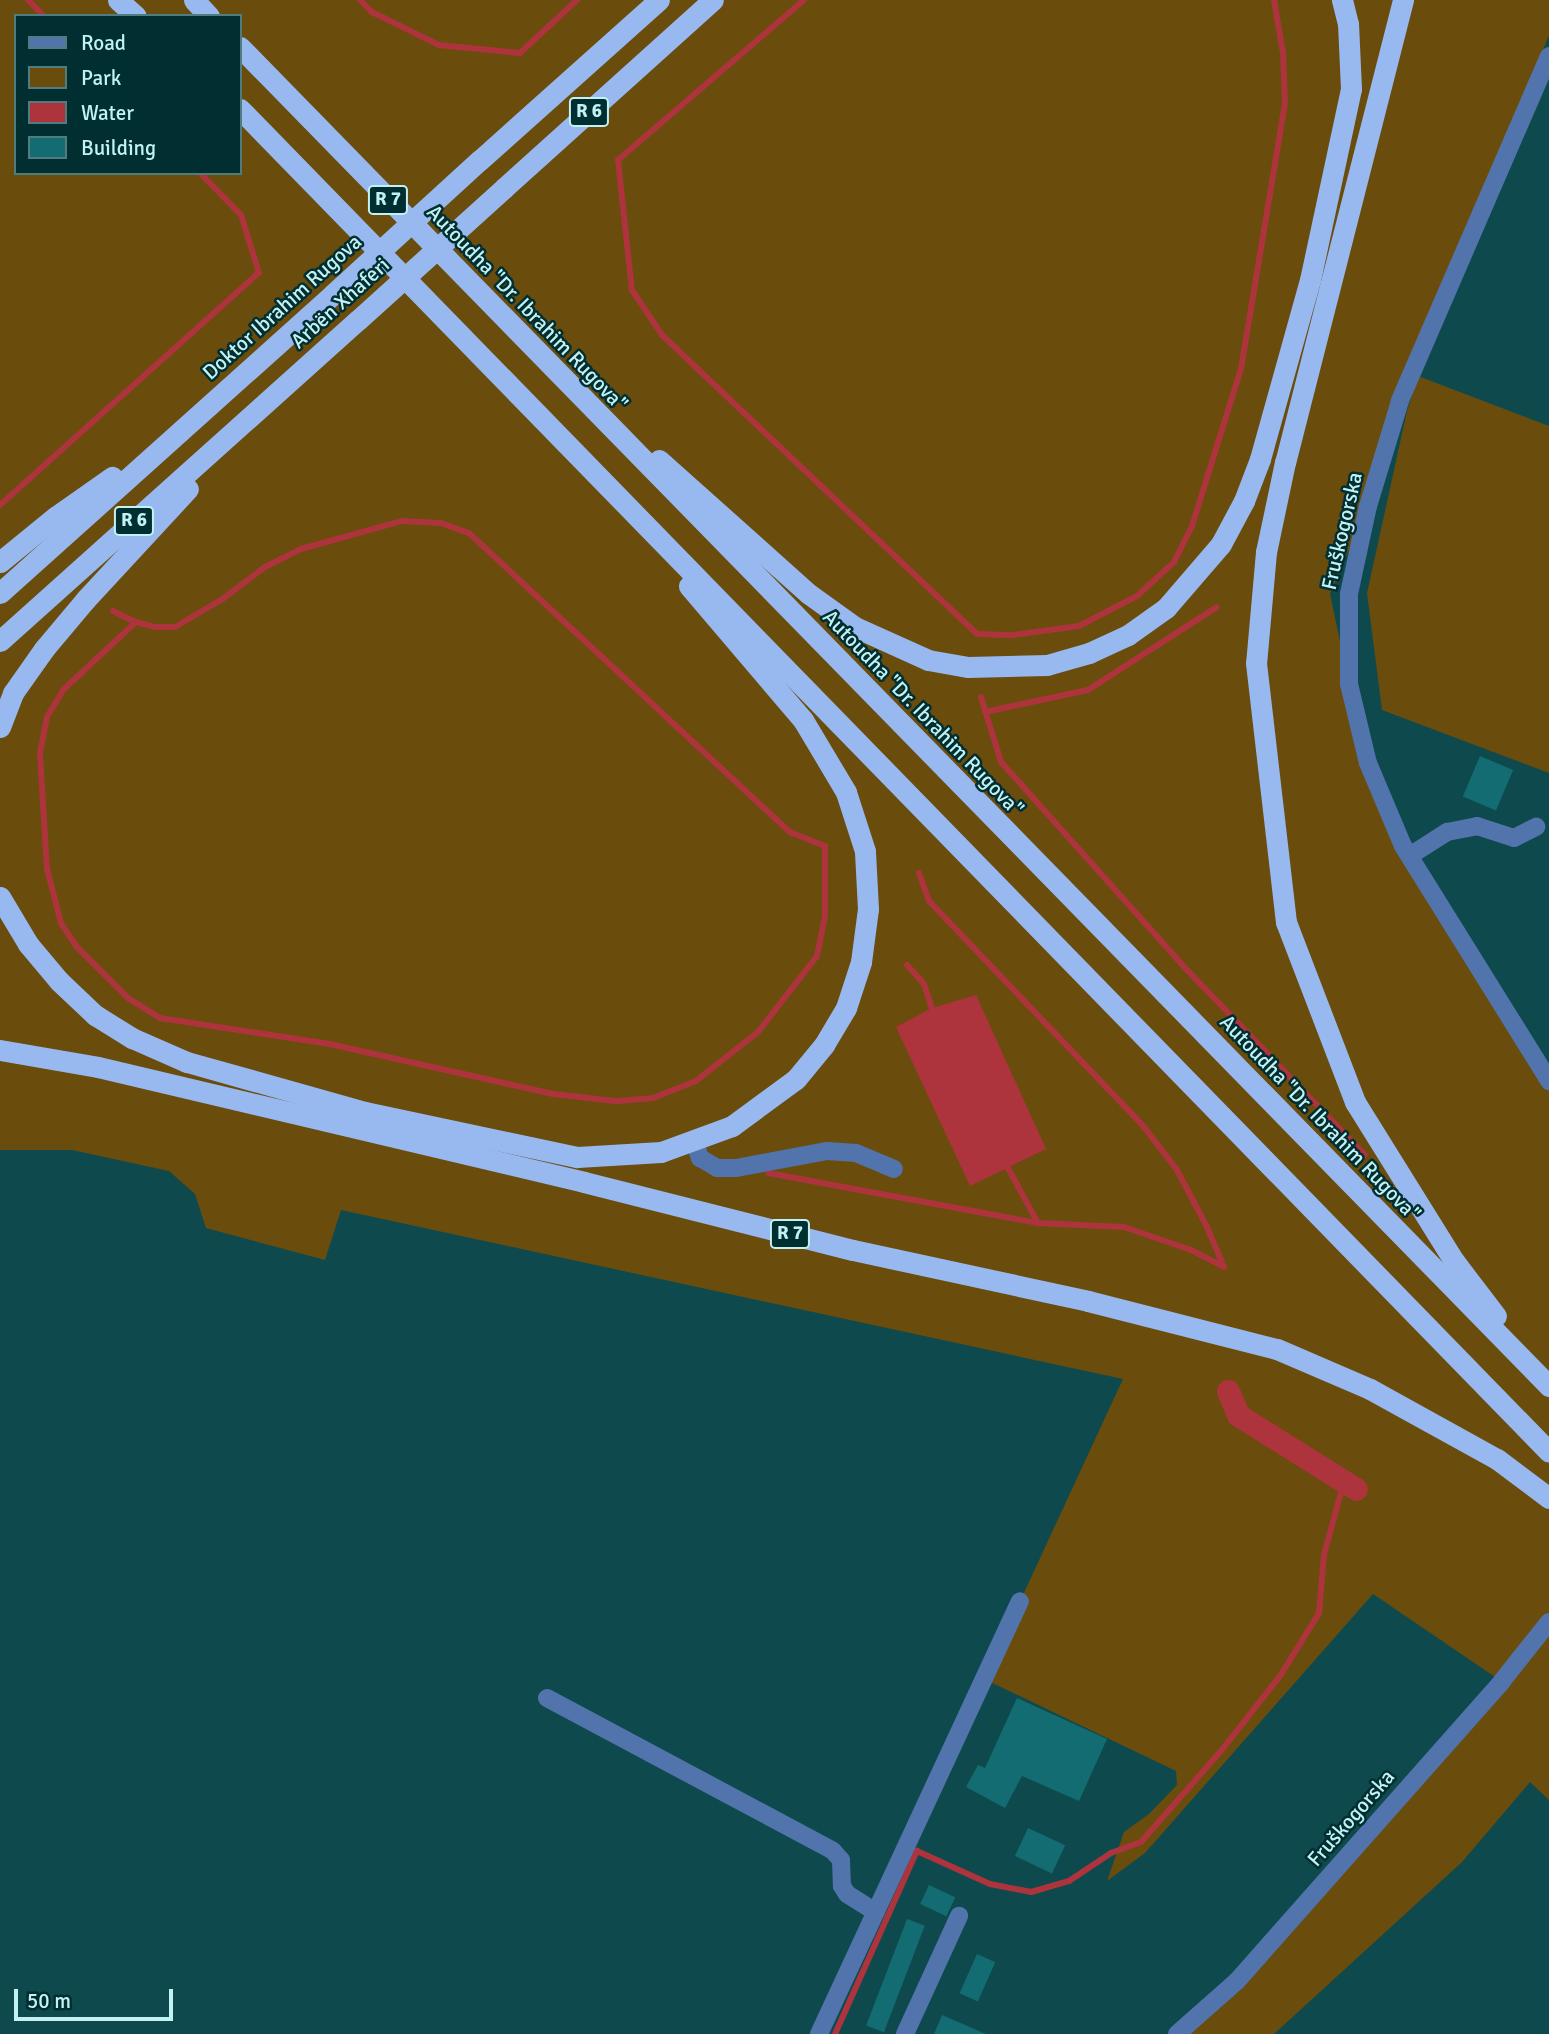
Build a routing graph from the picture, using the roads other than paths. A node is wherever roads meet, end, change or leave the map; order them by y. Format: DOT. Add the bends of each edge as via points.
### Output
graph roads {
  1 [pos="118,0"];
  2 [pos="135,0"];
  3 [pos="194,0"];
  4 [pos="203,0"];
  5 [pos="659,0"];
  6 [pos="713,0"];
  7 [pos="729,0"];
  8 [pos="1342,0"];
  9 [pos="1403,0"];
  10 [pos="133,14"];
  11 [pos="148,14"];
  12 [pos="207,14"];
  13 [pos="214,14"];
  14 [pos="673,36"];
  15 [pos="242,47"];
  16 [pos="1549,56"];
  17 [pos="242,111"];
  18 [pos="511,328"];
  19 [pos="268,402"];
  20 [pos="194,420"];
  21 [pos="602,479"];
  22 [pos="0,562"];
  23 [pos="0,593"];
  24 [pos="0,641"];
  25 [pos="0,727"];
  26 [pos="1536,827"];
  27 [pos="1411,855"];
  28 [pos="0,897"];
  29 [pos="0,1050"];
  30 [pos="1549,1081"];
  31 [pos="695,1142"];
  32 [pos="894,1169"];
  33 [pos="1549,1385"];
  34 [pos="1549,1452"];
  35 [pos="1549,1499"];
  36 [pos="1020,1601"];
  37 [pos="1549,1622"];
  38 [pos="547,1698"];
  39 [pos="876,1912"];
  40 [pos="959,1916"];
  41 [pos="820,2034"];
  42 [pos="905,2034"];
  43 [pos="1177,2034"];
  1 -- 10 [label="highway"];
  2 -- 11 [label="highway"];
  3 -- 12 [label="highway"];
  4 -- 13 [label="highway"];
  5 -- 20 [label="highway, Doktor Ibrahim Rugova / R 7, bridge"];
  6 -- 14 [label="highway, Arbën Xhaferi / R 6"];
  7 -- 14 [label="highway"];
  8 -- 18 [label="highway" via="1348,24 1351,89 1339,155 1310,280 1244,501 1221,544 1166,608 1128,635 1088,653 1047,665 968,667 928,660 855,627 808,594"];
  9 -- 33 [label="highway" via="1285,463 1266,552 1256,663 1286,922 1354,1102 1454,1261"];
  14 -- 19 [label="highway, Arbën Xhaferi / R 6, bridge"];
  15 -- 18 [label="highway, Autoudha \"Dr. Ibrahim Rugova\" / R 7"];
  16 -- 27 [label="street, Fruškogorska" via="1400,401 1368,506 1349,594 1349,684 1368,763"];
  17 -- 21 [label="highway"];
  18 -- 33 [label="highway, Autoudha \"Dr. Ibrahim Rugova\" / R 7"];
  19 -- 24 [label="highway, Arbën Xhaferi / R 6"];
  19 -- 25 [label="highway" via="44,649 13,693"];
  20 -- 22 [label="highway" via="55,517"];
  20 -- 23 [label="highway, Doktor Ibrahim Rugova / R 7"];
  21 -- 31 [label="highway" via="803,720 846,792 865,851 869,909 861,962 835,1026 796,1079 732,1126"];
  21 -- 34 [label="highway"];
  26 -- 27 [label="street" via="1514,838 1477,826 1447,832"];
  27 -- 30 [label="street, Fruškogorska"];
  28 -- 31 [label="highway" via="28,944 95,1014 132,1038 187,1062 365,1112 577,1157 661,1152"];
  29 -- 35 [label="highway, R 7" via="98,1067 1277,1349 1381,1395 1497,1459"];
  31 -- 32 [label="street" via="700,1158 717,1168 827,1151 856,1153"];
  36 -- 39 [label="street"];
  37 -- 43 [label="street, Fruškogorska" via="1237,1981"];
  38 -- 39 [label="street" via="833,1851 841,1860 842,1886 847,1894"];
  39 -- 41 [label="street"];
  40 -- 42 [label="street"];
}
